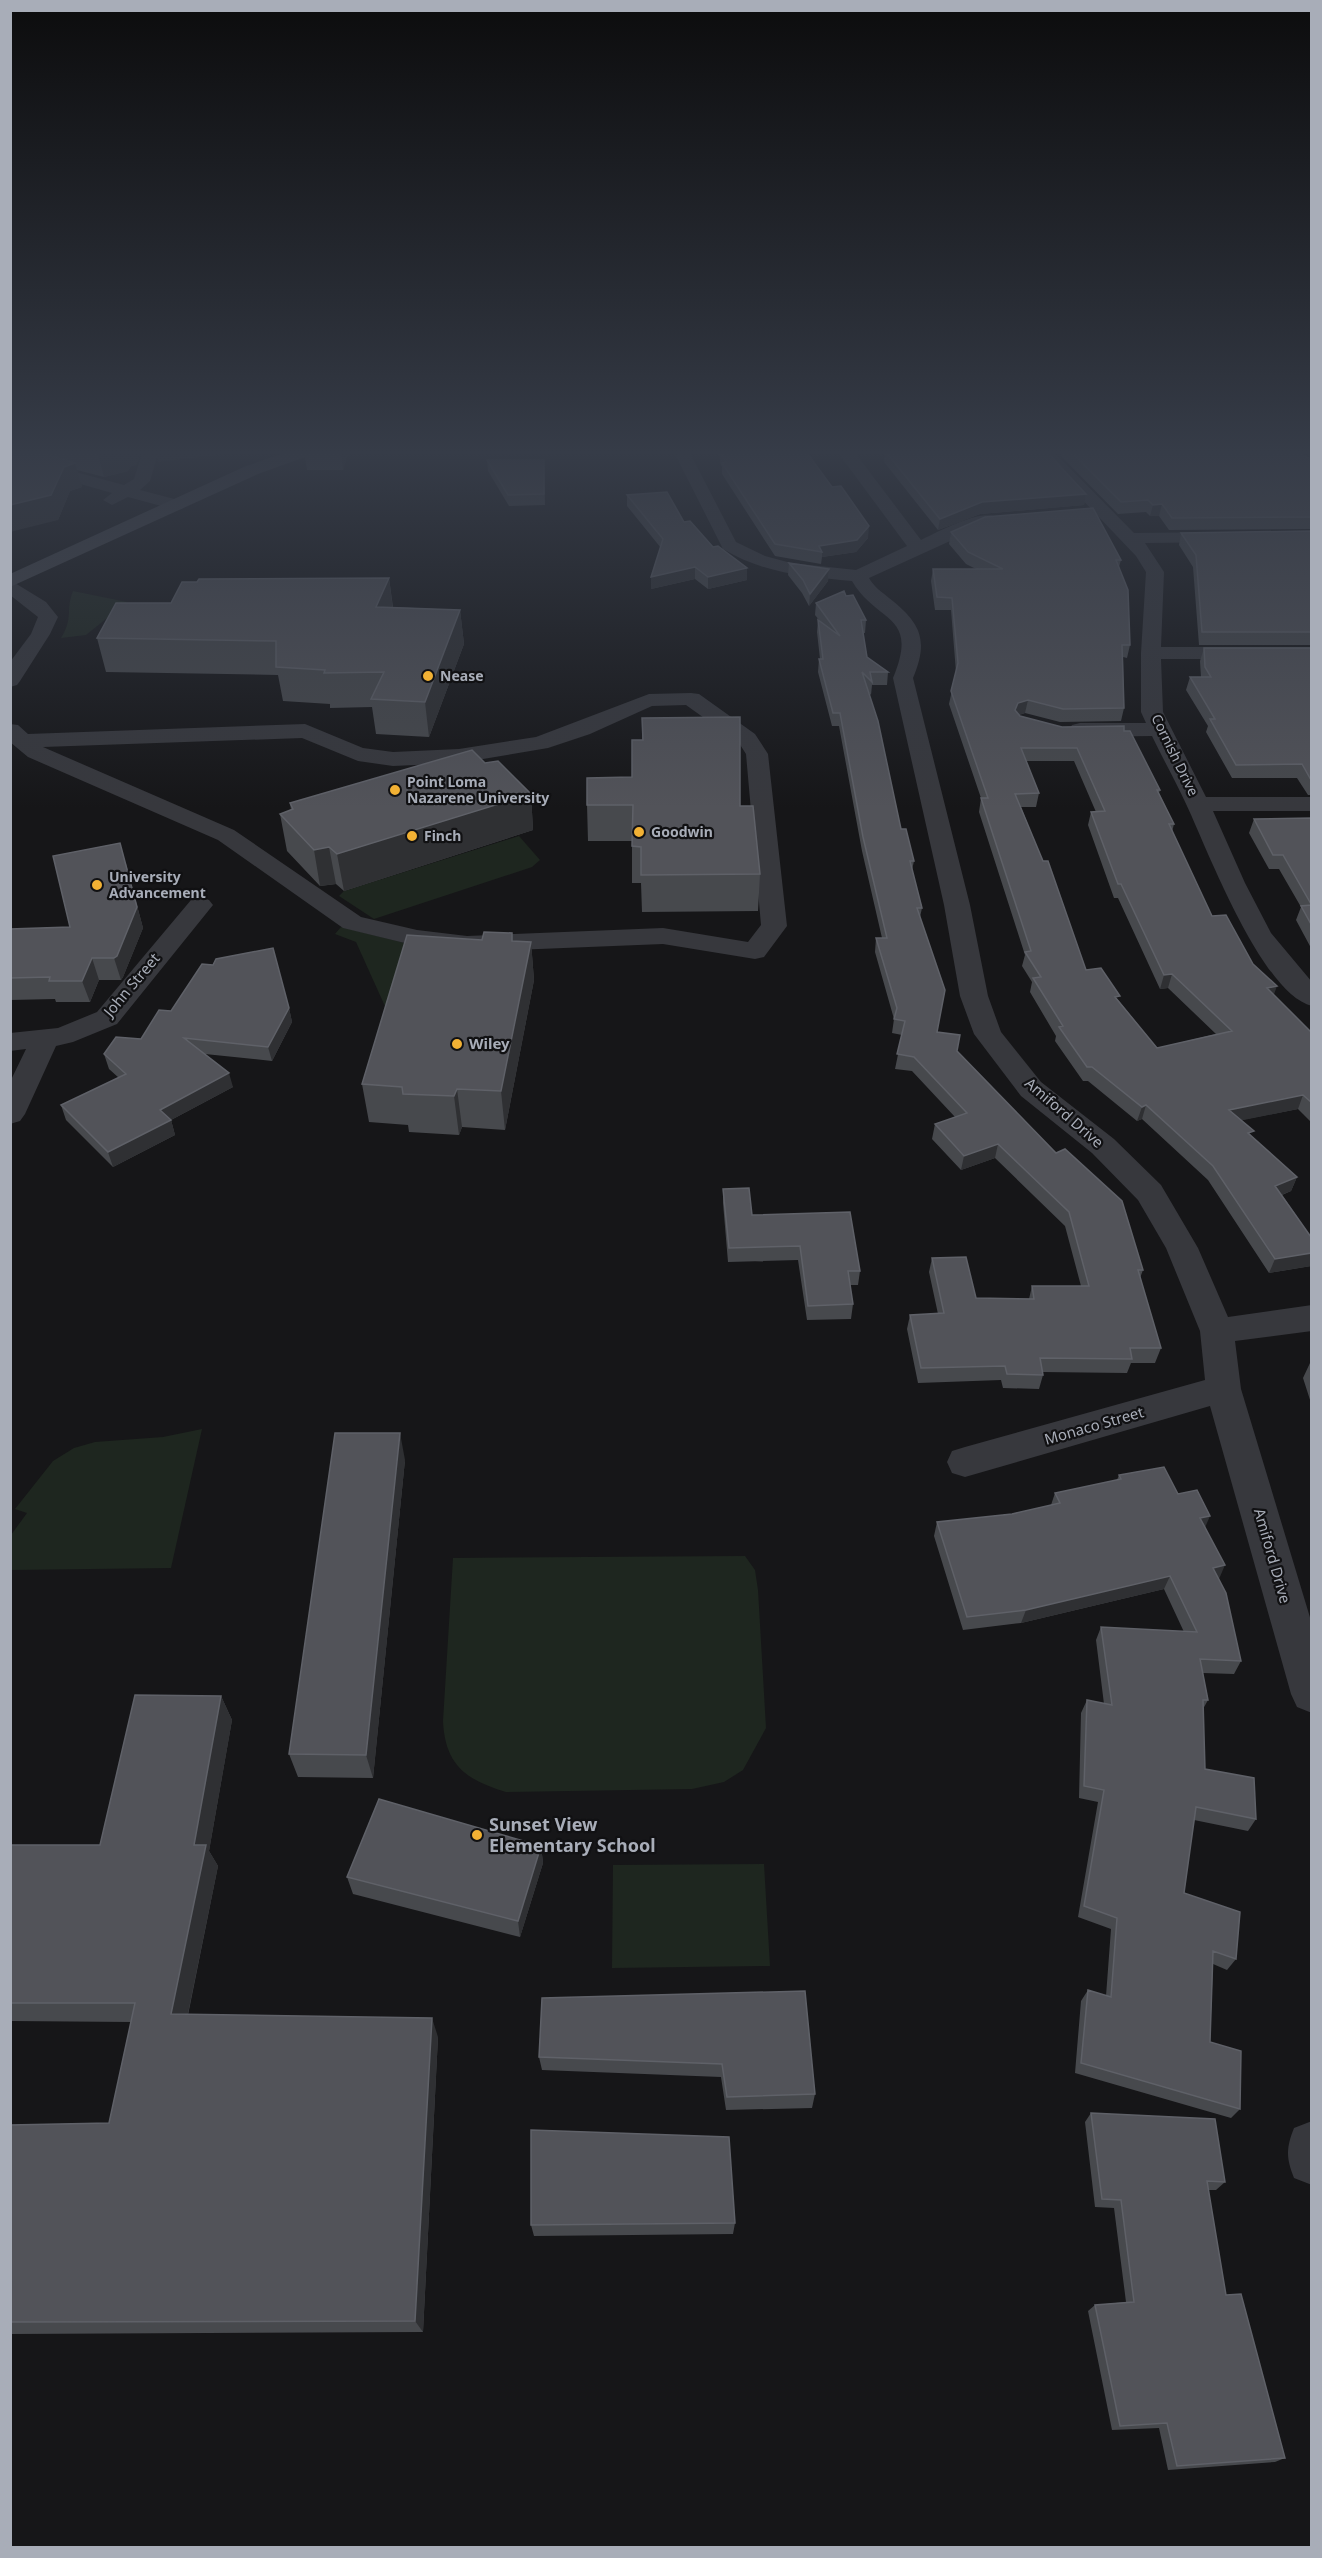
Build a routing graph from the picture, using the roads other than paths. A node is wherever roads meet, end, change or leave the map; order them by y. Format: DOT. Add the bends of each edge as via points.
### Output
graph roads {
  1 [pos="38,569"];
  2 [pos="799,569"];
  3 [pos="873,569"];
  4 [pos="1153,569"];
  5 [pos="859,576"];
  6 [pos="10,580"];
  7 [pos="10,586"];
  8 [pos="1311,652"];
  9 [pos="1151,653"];
  10 [pos="10,681"];
  11 [pos="1159,729"];
  12 [pos="1060,731"];
  13 [pos="17,736"];
  14 [pos="1198,804"];
  15 [pos="1311,804"];
  16 [pos="200,905"];
  17 [pos="1311,998"];
  18 [pos="45,1039"];
  19 [pos="10,1042"];
  20 [pos="10,1114"];
  21 [pos="1311,1318"];
  22 [pos="1217,1331"];
  23 [pos="1223,1389"];
  24 [pos="964,1462"];
  25 [pos="1311,1694"];
  26 [pos="1311,2146"];
  27 [pos="1311,2160"];
  1 -- 6 [label="street"];
  2 -- 5 [label="street"];
  3 -- 5 [label="street"];
  4 -- 9 [label="street, Cornish Drive"];
  5 -- 22 [label="street, Amiford Drive" via="862,586 893,609 912,634 913,656 903,678 957,905 974,996 988,1034 1031,1089 1103,1146 1150,1193 1182,1248"];
  7 -- 10 [label="street" via="48,617 44,631"];
  8 -- 9 [label="street"];
  9 -- 11 [label="street, Cornish Drive" via="1152,712"];
  11 -- 12 [label="street"];
  11 -- 14 [label="street, Cornish Drive"];
  13 -- 13 [label="street" via="43,755 226,836 352,923 467,944 663,936 755,951 774,926 756,754 747,739 691,699 649,700 540,743 459,756 393,759 358,754 305,731"];
  14 -- 15 [label="street"];
  14 -- 17 [label="street, Cornish Drive" via="1239,900 1266,947"];
  16 -- 18 [label="street, John Street" via="107,1018"];
  18 -- 19 [label="street, John Street"];
  18 -- 20 [label="street"];
  21 -- 22 [label="street"];
  22 -- 23 [label="street, Amiford Drive"];
  23 -- 24 [label="street, Monaco Street"];
  23 -- 25 [label="street, Amiford Drive"];
  26 -- 27 [label="street"];
}
